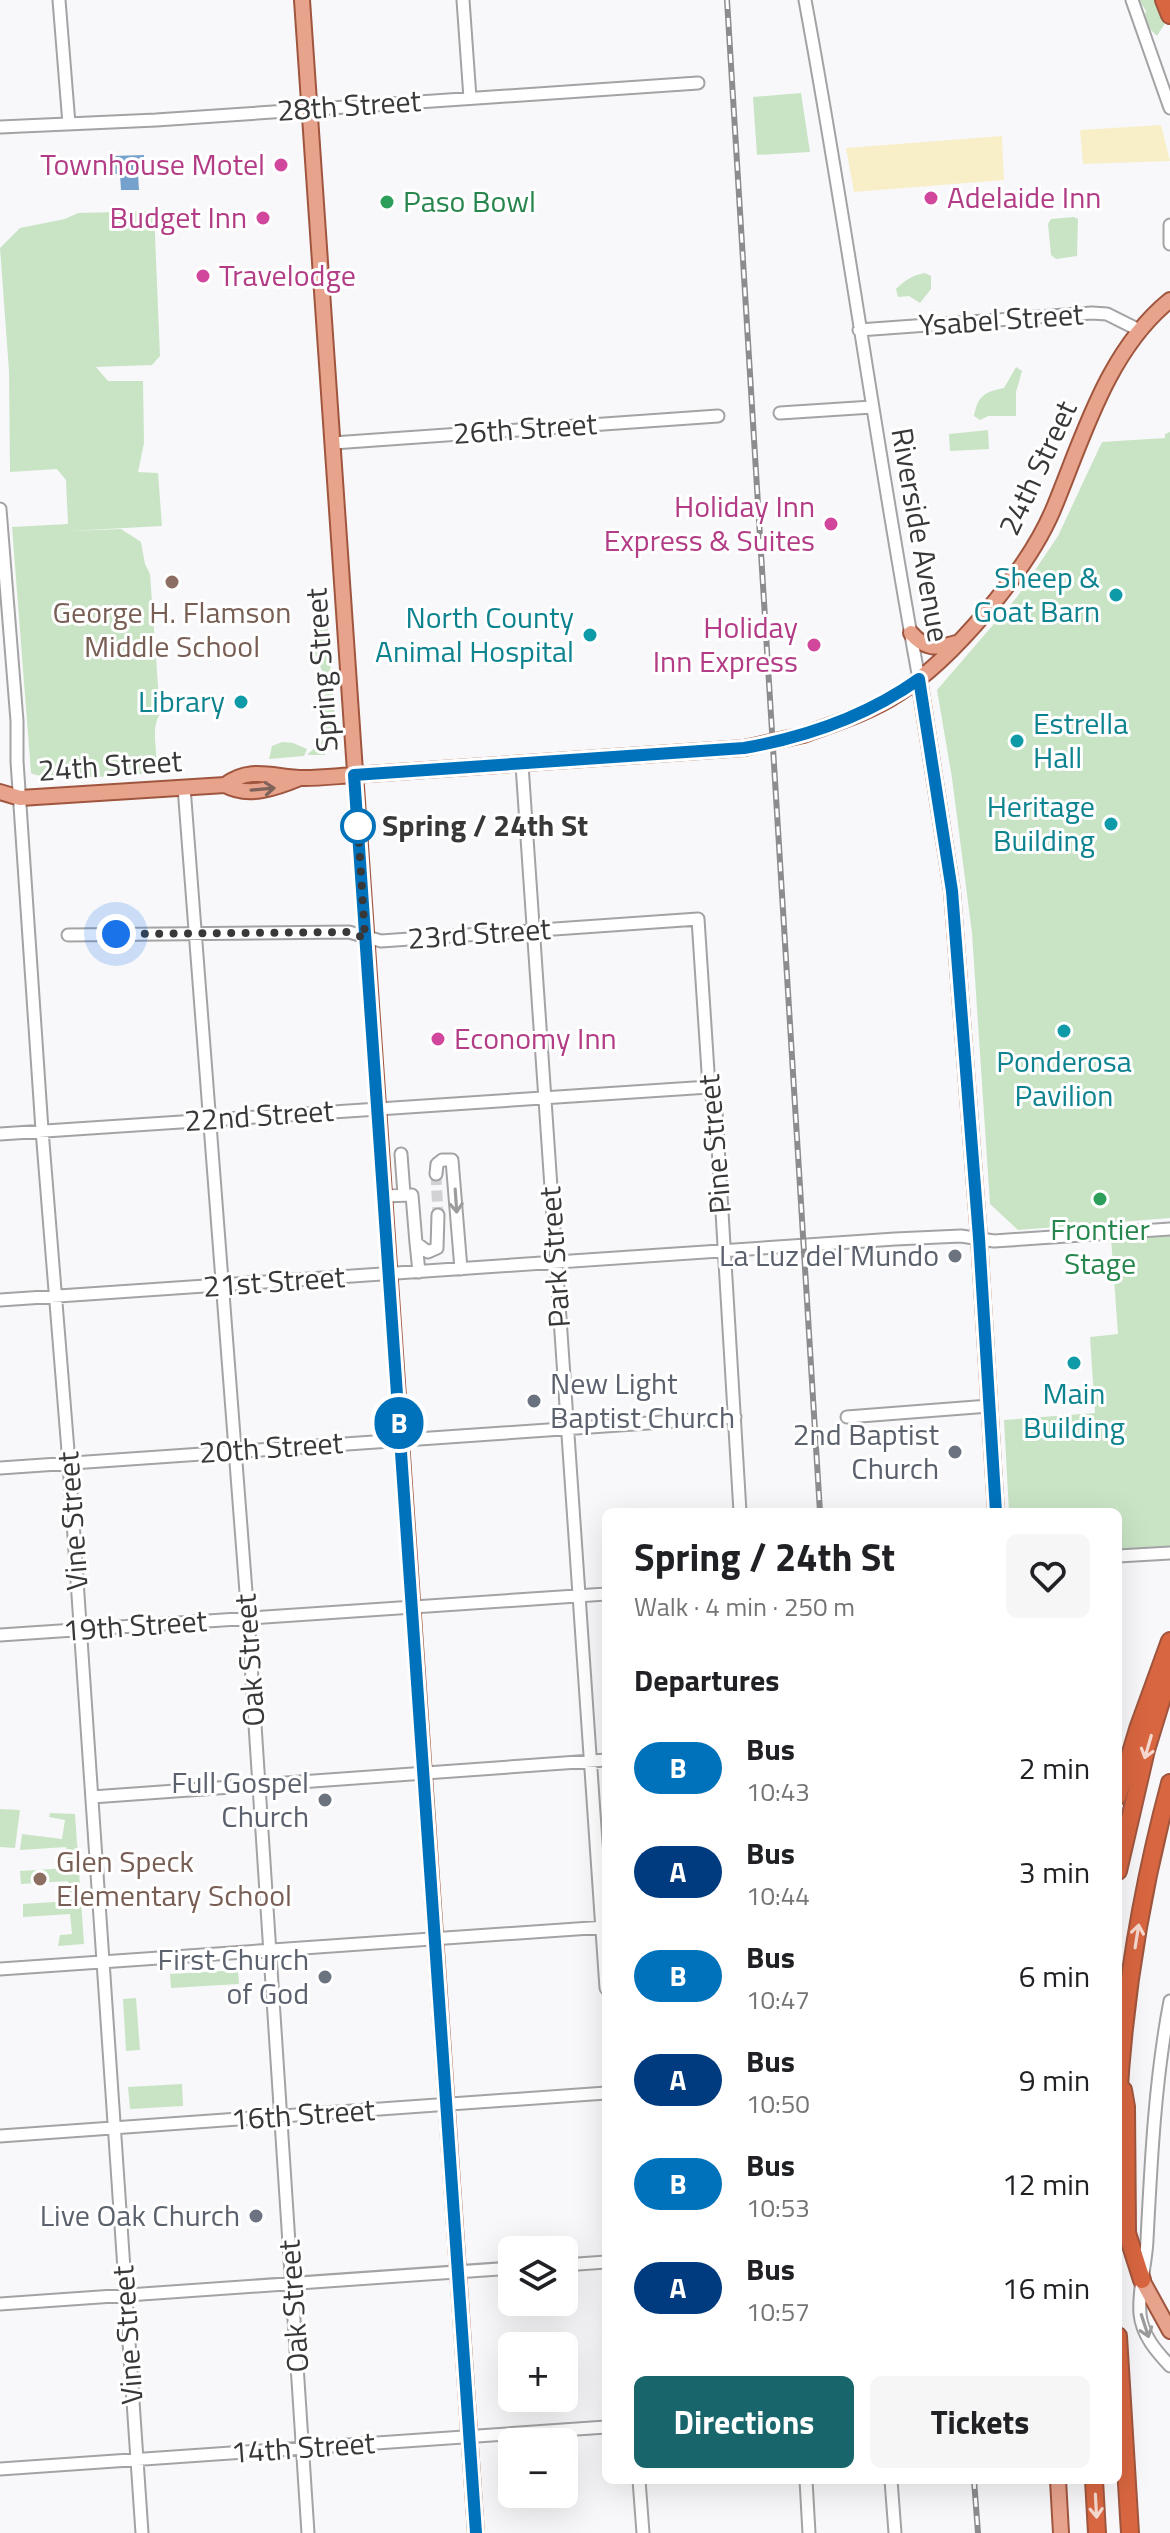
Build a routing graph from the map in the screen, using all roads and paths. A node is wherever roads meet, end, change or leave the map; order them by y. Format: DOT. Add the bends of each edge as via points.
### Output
graph roads {
  1 [pos="59,0"];
  2 [pos="302,0"];
  3 [pos="463,0"];
  4 [pos="805,0"];
  5 [pos="1132,0"];
  6 [pos="1164,0"];
  7 [pos="1170,15"];
  8 [pos="698,83"];
  9 [pos="470,98"];
  10 [pos="1170,108"];
  11 [pos="309,109"];
  12 [pos="69,124"];
  13 [pos="0,127"];
  14 [pos="1170,225"];
  15 [pos="1170,244"];
  16 [pos="1170,300"];
  17 [pos="859,330"];
  18 [pos="1139,330"];
  19 [pos="872,407"];
  20 [pos="780,413"];
  21 [pos="718,416"];
  22 [pos="333,443"];
  23 [pos="0,509"];
  24 [pos="911,633"];
  25 [pos="956,642"];
  26 [pos="919,679"];
  27 [pos="522,765"];
  28 [pos="354,775"];
  29 [pos="184,787"];
  30 [pos="0,792"];
  31 [pos="20,798"];
  32 [pos="698,919"];
  33 [pos="532,930"];
  34 [pos="197,934"];
  35 [pos="68,935"];
  36 [pos="365,938"];
  37 [pos="709,1087"];
  38 [pos="544,1097"];
  39 [pos="377,1108"];
  40 [pos="211,1119"];
  41 [pos="42,1130"];
  42 [pos="0,1134"];
  43 [pos="401,1154"];
  44 [pos="436,1174"];
  45 [pos="404,1194"];
  46 [pos="383,1196"];
  47 [pos="438,1215"];
  48 [pos="1170,1229"];
  49 [pos="979,1238"];
  50 [pos="416,1243"];
  51 [pos="724,1251"];
  52 [pos="556,1263"];
  53 [pos="461,1269"];
  54 [pos="419,1272"];
  55 [pos="388,1274"];
  56 [pos="221,1286"];
  57 [pos="55,1296"];
  58 [pos="0,1300"];
  59 [pos="989,1406"];
  60 [pos="735,1417"];
  61 [pos="847,1417"];
  62 [pos="566,1428"];
  63 [pos="400,1439"];
  64 [pos="235,1450"];
  65 [pos="69,1463"];
  66 [pos="0,1468"];
  67 [pos="740,1508"];
  68 [pos="996,1508"];
  69 [pos="1170,1553"];
  70 [pos="1122,1556"];
  71 [pos="602,1594"];
  72 [pos="578,1596"];
  73 [pos="412,1608"];
  74 [pos="248,1618"];
  75 [pos="80,1629"];
  76 [pos="0,1635"];
  77 [pos="1170,1641"];
  78 [pos="1170,1672"];
  79 [pos="602,1760"];
  80 [pos="590,1762"];
  81 [pos="422,1773"];
  82 [pos="1122,1783"];
  83 [pos="1170,1783"];
  84 [pos="258,1785"];
  85 [pos="92,1797"];
  86 [pos="1122,1854"];
  87 [pos="602,1903"];
  88 [pos="602,1927"];
  89 [pos="436,1939"];
  90 [pos="269,1951"];
  91 [pos="103,1962"];
  92 [pos="0,1969"];
  93 [pos="1170,2001"];
  94 [pos="1122,2053"];
  95 [pos="1122,2082"];
  96 [pos="602,2093"];
  97 [pos="445,2105"];
  98 [pos="281,2117"];
  99 [pos="114,2129"];
  100 [pos="0,2136"];
  101 [pos="1146,2253"];
  102 [pos="602,2262"];
  103 [pos="578,2264"];
  104 [pos="498,2269"];
  105 [pos="457,2272"];
  106 [pos="1142,2280"];
  107 [pos="292,2284"];
  108 [pos="126,2295"];
  109 [pos="0,2304"];
  110 [pos="1160,2313"];
  111 [pos="1170,2331"];
  112 [pos="1170,2366"];
  113 [pos="1122,2402"];
  114 [pos="602,2427"];
  115 [pos="469,2437"];
  116 [pos="302,2448"];
  117 [pos="137,2459"];
  118 [pos="0,2469"];
  119 [pos="639,2484"];
  120 [pos="806,2484"];
  121 [pos="891,2484"];
  122 [pos="1058,2484"];
  123 [pos="1094,2484"];
  124 [pos="142,2533"];
  125 [pos="308,2533"];
  126 [pos="476,2533"];
  127 [pos="643,2533"];
  128 [pos="809,2533"];
  129 [pos="895,2533"];
  130 [pos="1061,2533"];
  131 [pos="1097,2533"];
  132 [pos="1130,2533"];
  1 -- 12 [label="street"];
  2 -- 11 [label="main road, Spring Street"];
  3 -- 9 [label="street"];
  4 -- 17 [label="street, Riverside Avenue"];
  5 -- 10 [label="street"];
  6 -- 7 [label="highway"];
  8 -- 9 [label="street, 28th Street"];
  9 -- 11 [label="street, 28th Street"];
  11 -- 12 [label="street, 28th Street"];
  11 -- 22 [label="main road, Spring Street"];
  12 -- 13 [label="street, 28th Street"];
  14 -- 15 [label="street"];
  16 -- 18 [label="main road, 24th Street"];
  17 -- 18 [label="street, Ysabel Street" via="1092,313 1107,314"];
  17 -- 19 [label="street, Riverside Avenue"];
  18 -- 25 [label="main road, 24th Street" via="1096,405 1040,536 1012,578"];
  19 -- 20 [label="street"];
  19 -- 24 [label="street, Riverside Avenue"];
  21 -- 22 [label="street, 26th Street"];
  22 -- 28 [label="main road, Spring Street"];
  23 -- 31 [label="street, Vine Street"];
  24 -- 25 [label="main road" via="931,648"];
  24 -- 26 [label="street, Riverside Avenue"];
  25 -- 26 [label="main road, 24th Street"];
  26 -- 27 [label="main road, 24th Street, bridge" via="872,708 803,735 744,748"];
  26 -- 49 [label="main road, Riverside Avenue" via="952,891"];
  27 -- 28 [label="main road, 24th Street"];
  27 -- 33 [label="street, Park Street"];
  28 -- 29 [label="main road, 24th Street" via="300,778 274,789"];
  28 -- 36 [label="main road, Spring Street"];
  29 -- 31 [label="main road, 24th Street"];
  29 -- 34 [label="street, Oak Street"];
  30 -- 31 [label="main road, 24th Street"];
  31 -- 41 [label="street, Vine Street"];
  32 -- 33 [label="street, 23rd Street"];
  32 -- 37 [label="street, Pine Street"];
  33 -- 36 [label="street, 23rd Street"];
  33 -- 38 [label="street, Park Street"];
  34 -- 35 [label="street, 23rd Street"];
  34 -- 36 [label="street, 23rd Street" via="349,932"];
  34 -- 40 [label="street, Oak Street"];
  36 -- 39 [label="main road, Spring Street"];
  37 -- 38 [label="street, 22nd Street"];
  37 -- 51 [label="street, Pine Street" via="716,1112"];
  38 -- 39 [label="street, 22nd Street"];
  38 -- 52 [label="street, Park Street"];
  39 -- 40 [label="street, 22nd Street"];
  39 -- 46 [label="main road, Spring Street"];
  40 -- 41 [label="street, 22nd Street"];
  40 -- 56 [label="street, Oak Street"];
  41 -- 42 [label="street, 22nd Street"];
  41 -- 57 [label="street, Vine Street"];
  43 -- 45 [label="street"];
  44 -- 53 [label="street, one-way" via="437,1164 452,1160"];
  45 -- 46 [label="street"];
  45 -- 50 [label="street" via="413,1198"];
  46 -- 55 [label="main road, Spring Street"];
  47 -- 50 [label="street" via="437,1248 428,1252"];
  48 -- 49 [label="street, 21st Street"];
  49 -- 51 [label="street, 21st Street"];
  49 -- 59 [label="main road, Riverside Avenue"];
  50 -- 54 [label="street"];
  51 -- 52 [label="street, 21st Street"];
  51 -- 60 [label="street, Pine Street"];
  52 -- 53 [label="street, 21st Street"];
  52 -- 62 [label="street, Park Street"];
  53 -- 54 [label="street, 21st Street"];
  54 -- 55 [label="street, 21st Street"];
  55 -- 56 [label="street, 21st Street"];
  55 -- 63 [label="main road, Spring Street"];
  56 -- 57 [label="street, 21st Street"];
  56 -- 64 [label="street, Oak Street"];
  57 -- 58 [label="street, 21st Street"];
  57 -- 65 [label="street, Vine Street"];
  59 -- 61 [label="street"];
  59 -- 68 [label="main road, Riverside Avenue"];
  60 -- 62 [label="street, 20th Street"];
  60 -- 67 [label="street, Pine Street"];
  62 -- 63 [label="street, 20th Street"];
  62 -- 72 [label="street, Park Street"];
  63 -- 64 [label="street, 20th Street"];
  63 -- 73 [label="main road, Spring Street"];
  64 -- 65 [label="street, 20th Street"];
  64 -- 74 [label="street, Oak Street"];
  65 -- 66 [label="street, 20th Street"];
  65 -- 75 [label="street, Vine Street"];
  69 -- 70 [label="street"];
  71 -- 72 [label="street, 19th Street"];
  72 -- 73 [label="street, 19th Street"];
  72 -- 80 [label="street, Park Street"];
  73 -- 74 [label="street, 19th Street"];
  73 -- 81 [label="main road, Spring Street"];
  74 -- 75 [label="street, 19th Street"];
  74 -- 84 [label="street, Oak Street"];
  75 -- 76 [label="street, 19th Street"];
  75 -- 85 [label="street, Vine Street"];
  77 -- 82 [label="highway"];
  78 -- 86 [label="highway, one-way"];
  79 -- 80 [label="street"];
  80 -- 81 [label="street"];
  80 -- 87 [label="street, Park Street"];
  81 -- 84 [label="street"];
  81 -- 89 [label="main road, Spring Street"];
  94 -- 83 [label="highway, one-way" via="1138,1928"];
  84 -- 85 [label="street"];
  84 -- 90 [label="street, Oak Street"];
  85 -- 91 [label="street, Vine Street"];
  88 -- 89 [label="street"];
  89 -- 90 [label="street"];
  89 -- 97 [label="main road, Spring Street"];
  90 -- 91 [label="street"];
  90 -- 98 [label="street, Oak Street"];
  91 -- 92 [label="street"];
  91 -- 99 [label="street, Vine Street"];
  93 -- 101 [label="street"];
  95 -- 106 [label="highway" via="1127,2233"];
  96 -- 97 [label="street, 16th Street"];
  97 -- 98 [label="street, 16th Street"];
  97 -- 105 [label="main road, Spring Street"];
  98 -- 99 [label="street, 16th Street"];
  98 -- 107 [label="street, Oak Street"];
  99 -- 100 [label="street, 16th Street"];
  99 -- 108 [label="street, Vine Street"];
  101 -- 106 [label="street"];
  101 -- 110 [label="street"];
  102 -- 103 [label="street"];
  104 -- 105 [label="street"];
  105 -- 107 [label="street"];
  105 -- 115 [label="main road, Spring Street"];
  106 -- 110 [label="main road"];
  106 -- 112 [label="street, one-way" via="1145,2334"];
  107 -- 108 [label="street"];
  107 -- 116 [label="street, Oak Street"];
  108 -- 109 [label="street"];
  108 -- 117 [label="street, Vine Street"];
  110 -- 111 [label="main road"];
  113 -- 132 [label="highway"];
  114 -- 115 [label="street, 14th Street"];
  115 -- 116 [label="street, 14th Street"];
  115 -- 126 [label="main road, Spring Street"];
  116 -- 117 [label="street, 14th Street"];
  116 -- 125 [label="street, Oak Street"];
  117 -- 118 [label="street, 14th Street"];
  117 -- 124 [label="street, Vine Street"];
  119 -- 127 [label="street"];
  120 -- 128 [label="street"];
  121 -- 129 [label="street"];
  122 -- 130 [label="main road"];
  123 -- 131 [label="highway, one-way"];
}
